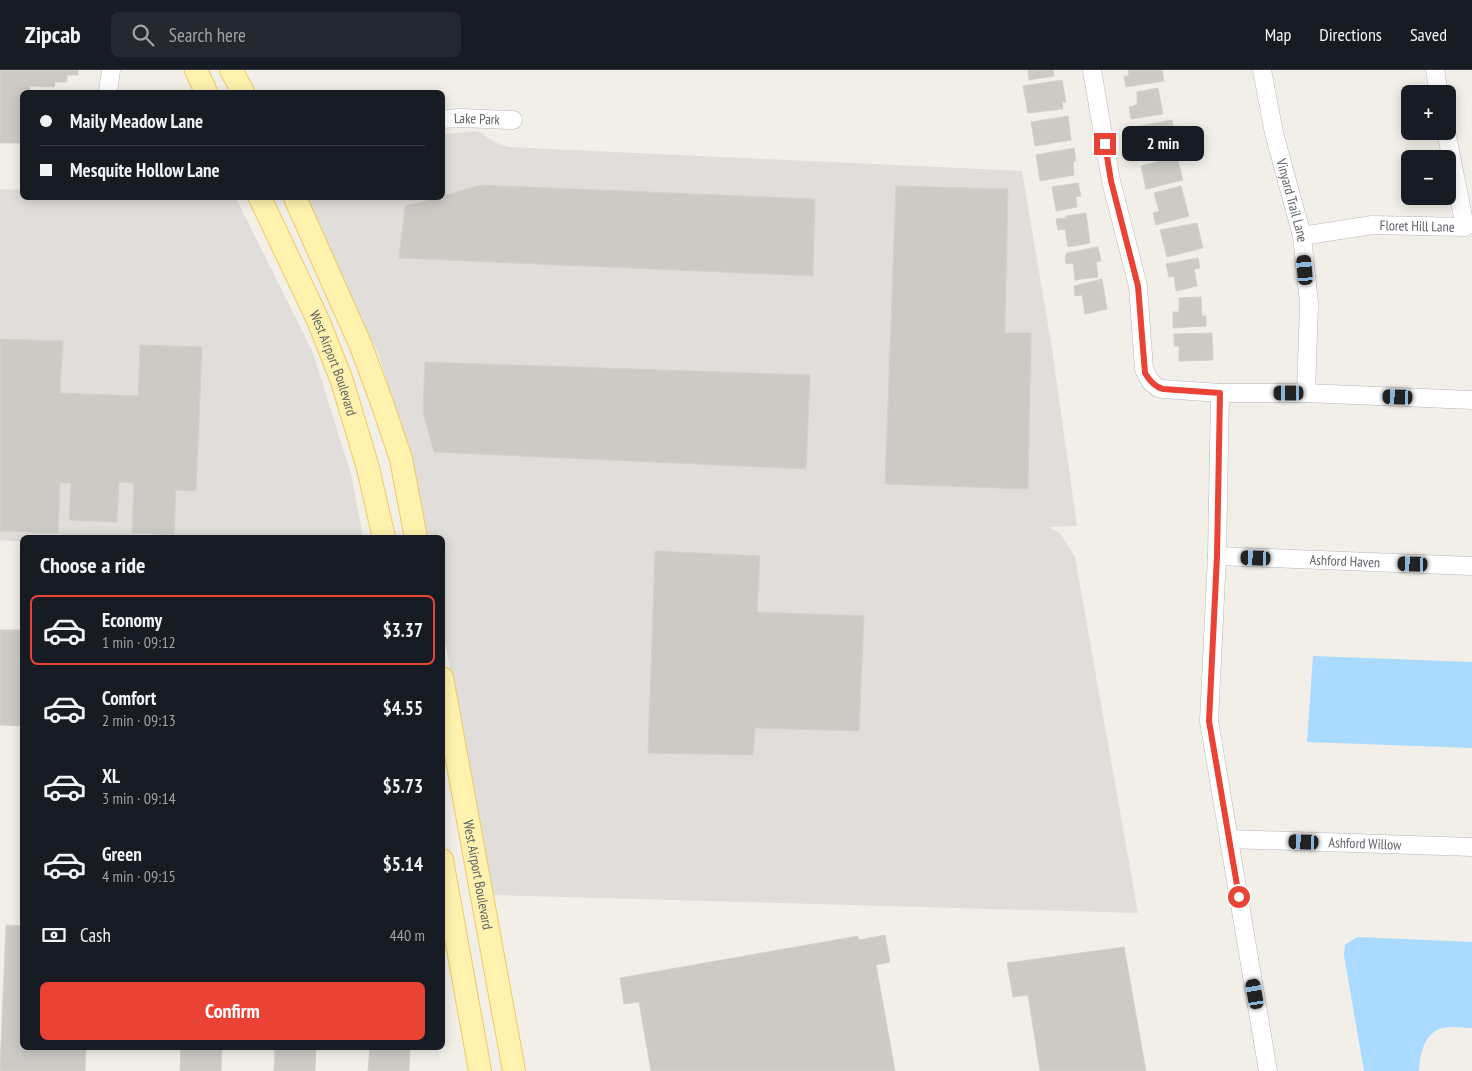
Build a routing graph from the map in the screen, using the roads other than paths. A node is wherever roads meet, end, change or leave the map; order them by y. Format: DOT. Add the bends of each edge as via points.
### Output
graph roads {
  1 [pos="110,70"];
  2 [pos="196,70"];
  3 [pos="231,70"];
  4 [pos="1092,70"];
  5 [pos="1262,70"];
  6 [pos="1435,70"];
  7 [pos="1438,85"];
  8 [pos="108,90"];
  9 [pos="205,90"];
  10 [pos="242,90"];
  11 [pos="445,119"];
  12 [pos="512,120"];
  13 [pos="1448,140"];
  14 [pos="261,200"];
  15 [pos="296,200"];
  16 [pos="1302,236"];
  17 [pos="1220,393"];
  18 [pos="1306,393"];
  19 [pos="1472,400"];
  20 [pos="383,535"];
  21 [pos="415,535"];
  22 [pos="1217,556"];
  23 [pos="1472,566"];
  24 [pos="445,694"];
  25 [pos="1229,839"];
  26 [pos="1472,847"];
  27 [pos="445,877"];
  28 [pos="480,1071"];
  29 [pos="514,1071"];
  30 [pos="1268,1071"];
  1 -- 8 [label="street"];
  2 -- 9 [label="main road"];
  3 -- 10 [label="main road"];
  4 -- 17 [label="street" via="1111,181 1138,286 1147,377 1163,389"];
  5 -- 16 [label="street, Vinyard Trail Lane" via="1274,133"];
  6 -- 7 [label="street"];
  11 -- 12 [label="street, Lake Park"];
  13 -- 16 [label="street, Floret Hill Lane" via="1465,227 1372,225"];
  14 -- 20 [label="main road, West Airport Boulevard" via="318,320 342,381 368,468"];
  15 -- 21 [label="main road, West Airport Boulevard" via="362,346 401,459"];
  16 -- 18 [label="street, Vinyard Trail Lane" via="1308,304"];
  17 -- 18 [label="street"];
  17 -- 22 [label="street"];
  18 -- 19 [label="street"];
  22 -- 23 [label="street, Ashford Haven"];
  22 -- 25 [label="street" via="1209,721"];
  24 -- 29 [label="main road, West Airport Boulevard"];
  25 -- 26 [label="street, Ashford Willow"];
  25 -- 30 [label="street"];
  27 -- 28 [label="main road"];
}
